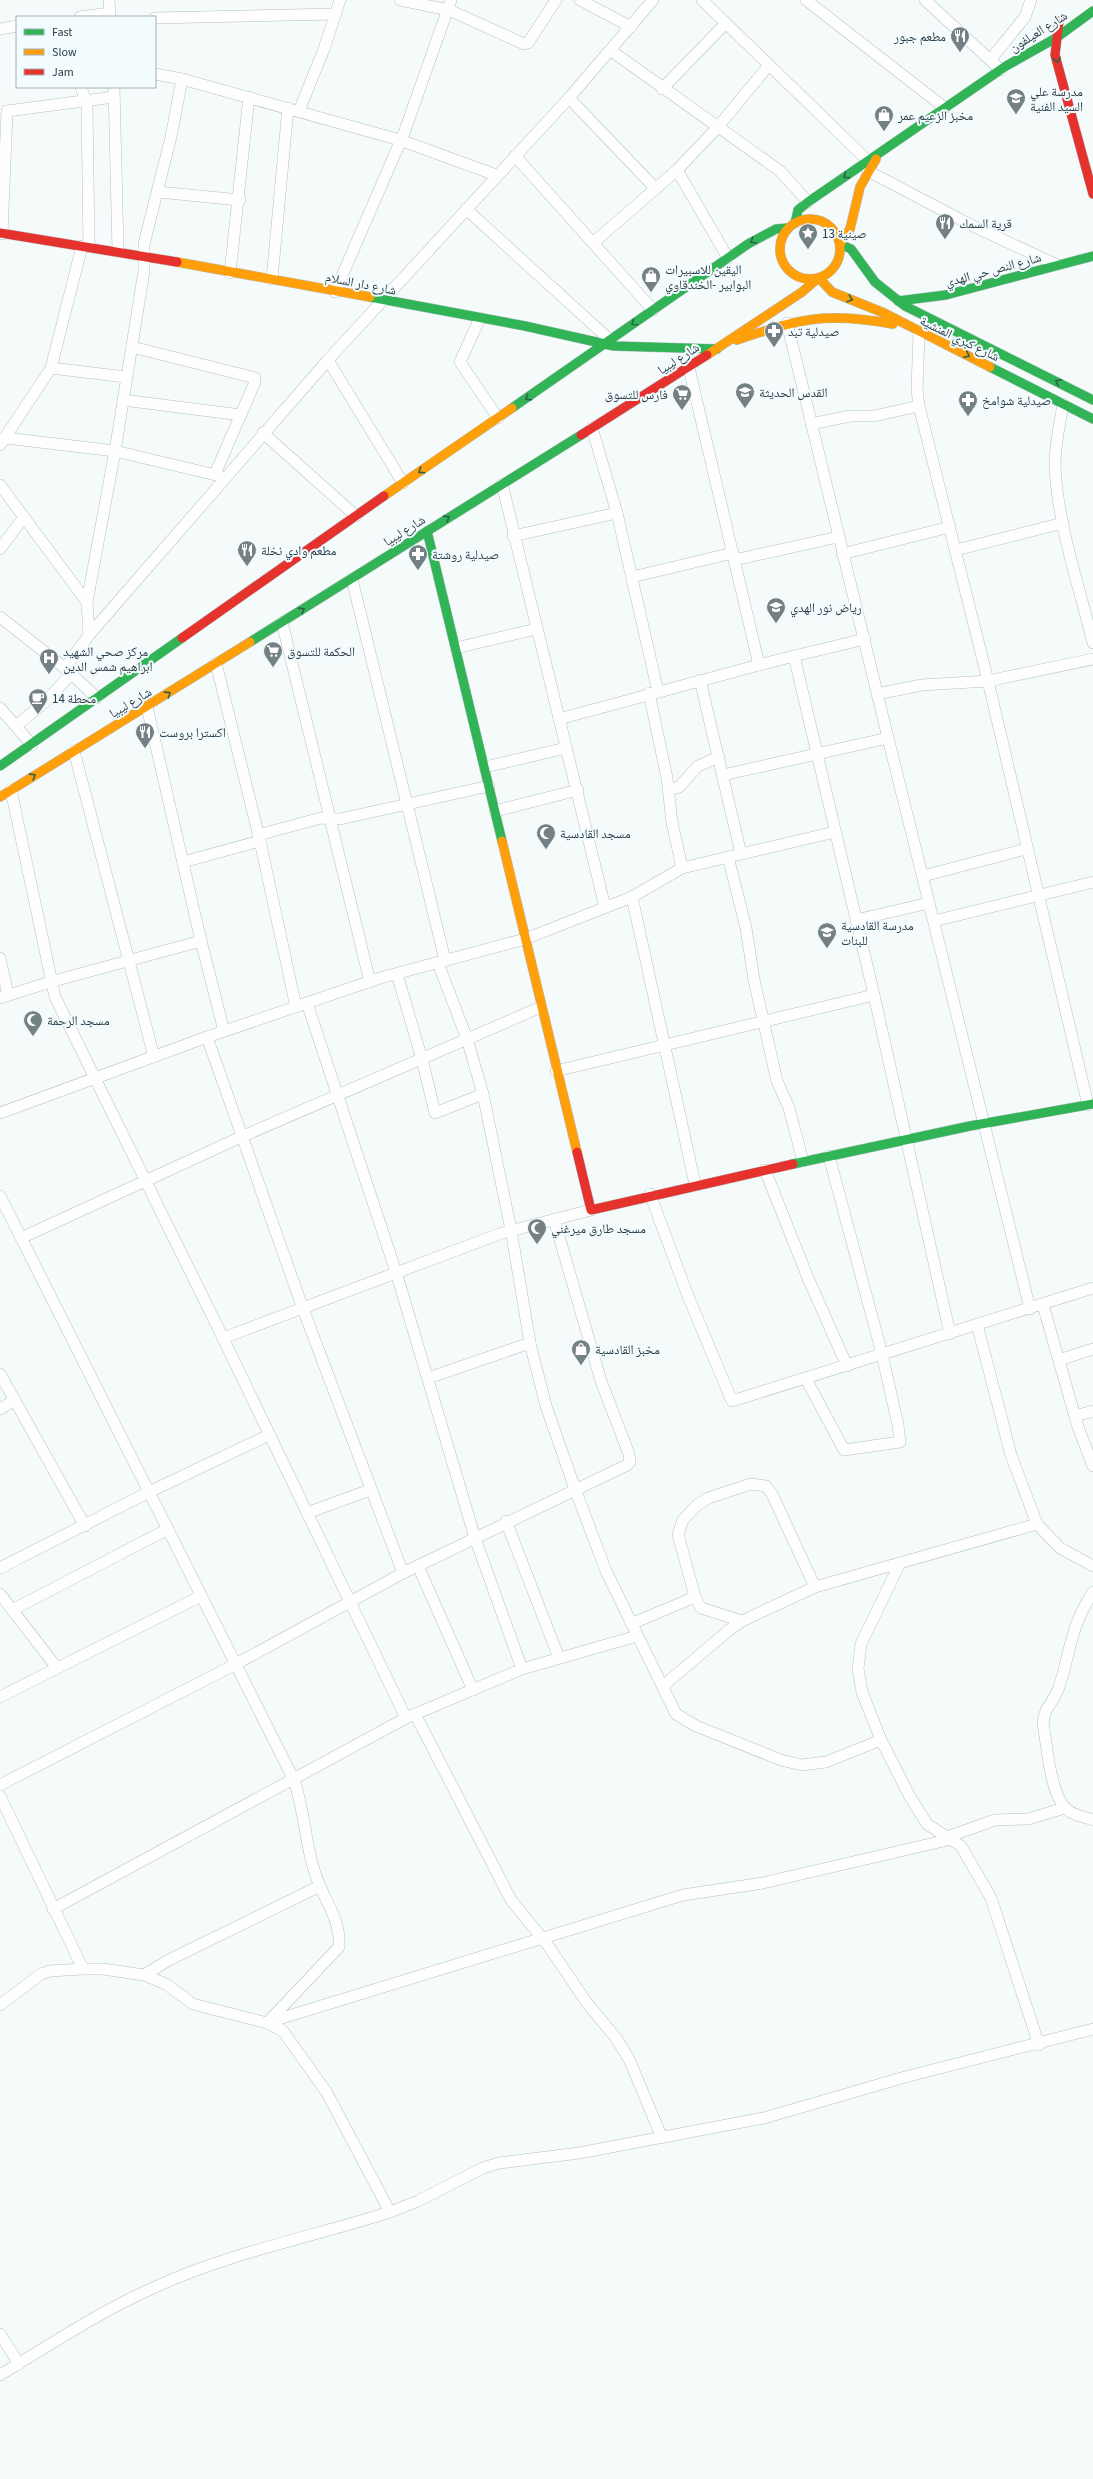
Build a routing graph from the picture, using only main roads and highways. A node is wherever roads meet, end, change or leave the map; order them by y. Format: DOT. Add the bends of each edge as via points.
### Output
graph roads {
  1 [pos="1093,11"];
  2 [pos="1056,38"];
  3 [pos="1003,68"];
  4 [pos="868,166"];
  5 [pos="1093,194"];
  6 [pos="791,226"];
  7 [pos="1,234"];
  8 [pos="840,244"];
  9 [pos="1093,256"];
  10 [pos="818,278"];
  11 [pos="898,301"];
  12 [pos="906,326"];
  13 [pos="607,342"];
  14 [pos="719,347"];
  15 [pos="1093,400"];
  16 [pos="1093,419"];
  17 [pos="427,531"];
  18 [pos="2,762"];
  19 [pos="0,797"];
  20 [pos="1090,1104"];
  1 -- 2 [label="main road, شارع العيلفون"];
  2 -- 3 [label="main road, شارع العيلفون"];
  2 -- 3 [label="main road, شارع العيلفون" via="1062,19"];
  2 -- 5 [label="main road, one-way" via="1055,55"];
  3 -- 4 [label="main road" via="878,155"];
  4 -- 6 [label="main road, one-way" via="808,202 798,210"];
  4 -- 8 [label="main road" via="857,193 850,229"];
  6 -- 8 [label="main road" via="803,220 822,222 833,230"];
  6 -- 10 [label="main road" via="784,235 780,248 786,268 800,278"];
  6 -- 13 [label="main road, شارع ليبيا, one-way" via="770,231"];
  7 -- 13 [label="main road, شارع دار السلام" via="118,251"];
  8 -- 10 [label="main road" via="837,262 830,272"];
  8 -- 11 [label="main road, شارع كبري المنشية" via="851,249 875,282"];
  9 -- 11 [label="main road, شارع النص حي الهدي" via="946,295"];
  10 -- 12 [label="main road, شارع كبري المنشية, one-way" via="832,292"];
  10 -- 14 [label="main road, شارع ليبيا" via="802,292 756,320"];
  15 -- 11 [label="main road, شارع كبري المنشية, one-way"];
  12 -- 14 [label="main road" via="834,316 811,318 787,323"];
  12 -- 16 [label="main road, شارع كبري المنشية, one-way"];
  13 -- 14 [label="main road, شارع دار السلام"];
  13 -- 18 [label="main road, شارع ليبيا, one-way" via="32,745"];
  17 -- 14 [label="main road, شارع ليبيا, one-way"];
  19 -- 17 [label="main road, شارع ليبيا, one-way" via="148,708"];
  17 -- 20 [label="main road" via="556,1071 592,1210 650,1194 803,1161"];
}
